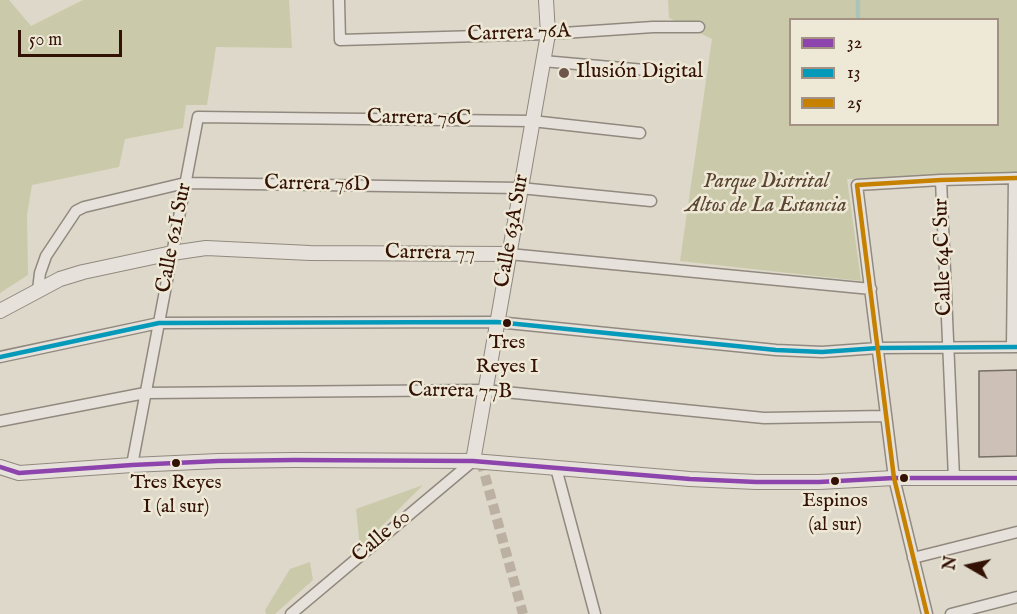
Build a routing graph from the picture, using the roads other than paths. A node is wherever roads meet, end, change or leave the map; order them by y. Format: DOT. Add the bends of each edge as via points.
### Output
graph roads {
  1 [pos="339,0"];
  2 [pos="546,0"];
  3 [pos="699,27"];
  4 [pos="548,34"];
  5 [pos="543,61"];
  6 [pos="656,71"];
  7 [pos="198,117"];
  8 [pos="532,121"];
  9 [pos="640,134"];
  10 [pos="1015,178"];
  11 [pos="941,180"];
  12 [pos="185,183"];
  13 [pos="520,188"];
  14 [pos="651,201"];
  15 [pos="172,253"];
  16 [pos="509,254"];
  17 [pos="870,289"];
  18 [pos="38,290"];
  19 [pos="0,311"];
  20 [pos="497,322"];
  21 [pos="159,323"];
  22 [pos="1015,347"];
  23 [pos="878,348"];
  24 [pos="947,348"];
  25 [pos="0,357"];
  26 [pos="485,390"];
  27 [pos="145,393"];
  28 [pos="886,416"];
  29 [pos="0,421"];
  30 [pos="472,461"];
  31 [pos="132,465"];
  32 [pos="0,467"];
  33 [pos="556,468"];
  34 [pos="894,478"];
  35 [pos="954,478"];
  36 [pos="1017,478"];
  37 [pos="1017,532"];
  38 [pos="913,558"];
  39 [pos="1017,597"];
  40 [pos="291,614"];
  41 [pos="595,614"];
  42 [pos="927,614"];
  43 [pos="951,614"];
  1 -- 4 [label="street, Carrera 76A" via="340,40"];
  2 -- 4 [label="street, Calle 63A Sur"];
  3 -- 4 [label="street, Carrera 76A"];
  4 -- 5 [label="street, Calle 63A Sur"];
  5 -- 6 [label="street"];
  5 -- 8 [label="street, Calle 63A Sur"];
  7 -- 8 [label="street, Carrera 76C"];
  7 -- 12 [label="street, Calle 62I Sur"];
  8 -- 9 [label="street, Carrera 76C"];
  8 -- 13 [label="street, Calle 63A Sur"];
  10 -- 11 [label="street"];
  10 -- 22 [label="street"];
  11 -- 17 [label="street" via="857,185"];
  11 -- 24 [label="street, Calle 64C Sur"];
  12 -- 13 [label="street, Carrera 76D"];
  12 -- 15 [label="street, Calle 62I Sur"];
  12 -- 18 [label="street, Carrera 76D" via="76,211 46,256"];
  13 -- 14 [label="street, Carrera 76D"];
  13 -- 16 [label="street, Calle 63A Sur"];
  15 -- 16 [label="street, Carrera 77" via="224,248 309,253"];
  15 -- 18 [label="street, Carrera 77" via="83,272"];
  15 -- 21 [label="street, Calle 62I Sur"];
  16 -- 17 [label="street, Carrera 77"];
  16 -- 20 [label="street, Calle 63A Sur"];
  17 -- 23 [label="street"];
  18 -- 19 [label="street, Carrera 77"];
  20 -- 21 [label="street"];
  20 -- 23 [label="street" via="776,350"];
  20 -- 26 [label="street, Calle 63A Sur"];
  21 -- 25 [label="street"];
  21 -- 27 [label="street, Calle 62I Sur"];
  22 -- 24 [label="street"];
  23 -- 24 [label="street"];
  23 -- 28 [label="street"];
  24 -- 35 [label="street, Calle 64C Sur"];
  26 -- 27 [label="street, Carrera 77B"];
  26 -- 28 [label="street, Carrera 77B" via="764,418"];
  26 -- 30 [label="street, Calle 63A Sur"];
  27 -- 29 [label="street, Carrera 77B"];
  27 -- 31 [label="street, Calle 62I Sur"];
  28 -- 34 [label="street"];
  30 -- 31 [label="street" via="294,460"];
  30 -- 33 [label="street"];
  30 -- 40 [label="street, Calle 60"];
  31 -- 32 [label="street" via="19,473"];
  33 -- 34 [label="street" via="756,482"];
  33 -- 41 [label="street"];
  34 -- 35 [label="street"];
  34 -- 38 [label="street"];
  35 -- 36 [label="street"];
  37 -- 38 [label="street"];
  38 -- 42 [label="street"];
  39 -- 43 [label="street"];
}
